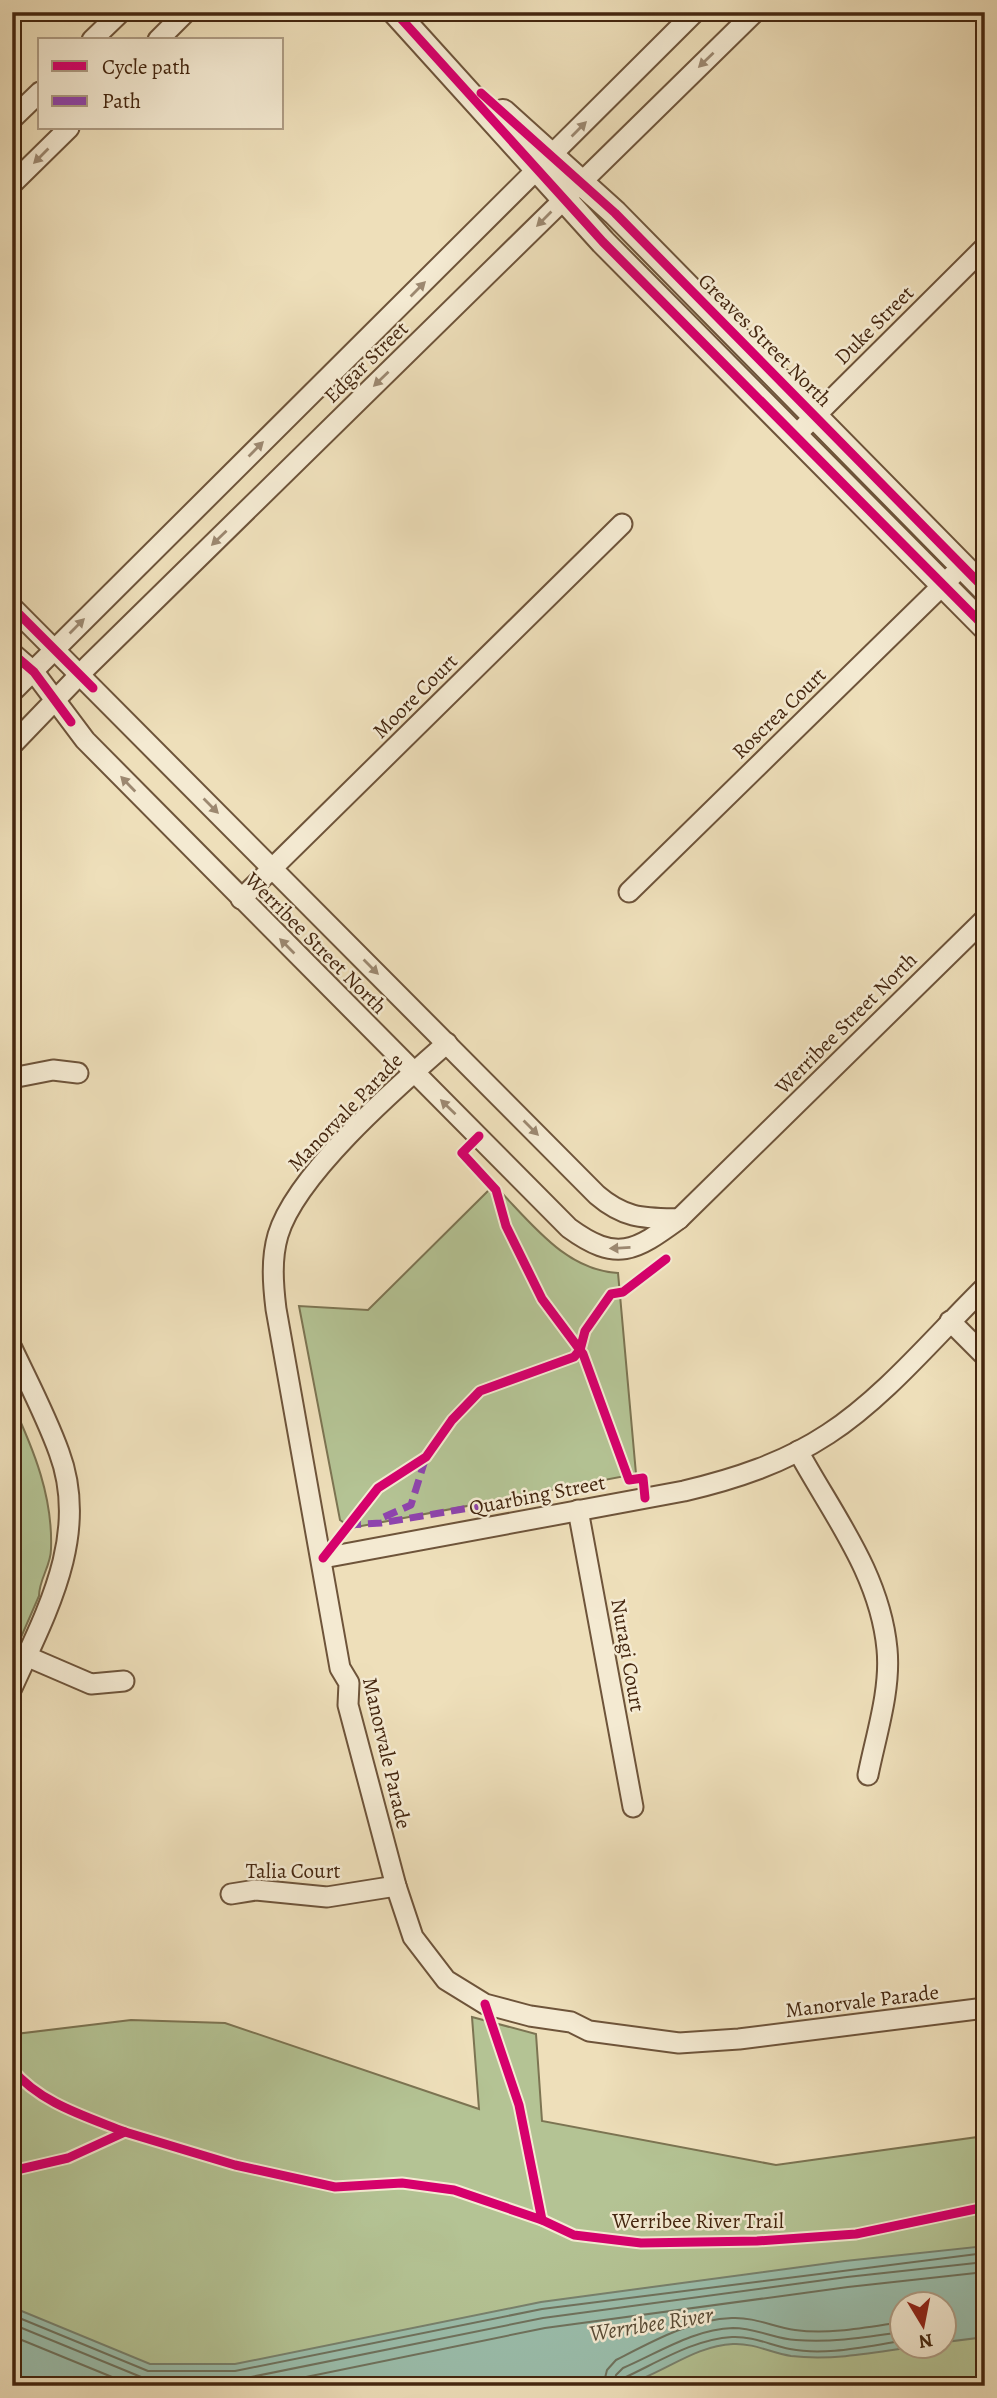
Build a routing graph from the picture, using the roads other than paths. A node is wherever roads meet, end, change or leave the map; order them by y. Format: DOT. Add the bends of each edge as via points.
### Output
graph roads {
  1 [pos="121,12"];
  2 [pos="186,12"];
  3 [pos="395,12"];
  4 [pos="695,12"];
  5 [pos="754,12"];
  6 [pos="94,38"];
  7 [pos="160,38"];
  8 [pos="38,94"];
  9 [pos="12,119"];
  10 [pos="67,130"];
  11 [pos="545,163"];
  12 [pos="581,180"];
  13 [pos="12,184"];
  14 [pos="564,199"];
  15 [pos="985,247"];
  16 [pos="814,415"];
  17 [pos="796,435"];
  18 [pos="622,524"];
  19 [pos="962,566"];
  20 [pos="943,584"];
  21 [pos="985,589"];
  22 [pos="12,607"];
  23 [pos="985,627"];
  24 [pos="53,649"];
  25 [pos="12,653"];
  26 [pos="34,672"];
  27 [pos="81,675"];
  28 [pos="12,692"];
  29 [pos="56,702"];
  30 [pos="12,745"];
  31 [pos="274,869"];
  32 [pos="629,892"];
  33 [pos="241,899"];
  34 [pos="985,919"];
  35 [pos="447,1043"];
  36 [pos="78,1073"];
  37 [pos="413,1073"];
  38 [pos="12,1077"];
  39 [pos="679,1219"];
  40 [pos="985,1287"];
  41 [pos="950,1321"];
  42 [pos="12,1348"];
  43 [pos="985,1356"];
  44 [pos="798,1451"];
  45 [pos="579,1510"];
  46 [pos="323,1558"];
  47 [pos="26,1656"];
  48 [pos="124,1681"];
  49 [pos="12,1688"];
  50 [pos="868,1775"];
  51 [pos="633,1807"];
  52 [pos="396,1886"];
  53 [pos="231,1894"];
  54 [pos="985,2008"];
  1 -- 6 [label="street"];
  2 -- 7 [label="street"];
  3 -- 11 [label="street, Greaves Street North"];
  11 -- 4 [label="street, Edgar Street, one-way"];
  5 -- 12 [label="street, Edgar Street, one-way"];
  8 -- 9 [label="street"];
  10 -- 13 [label="street, one-way"];
  11 -- 12 [label="street, Greaves Street North"];
  11 -- 14 [label="street, Greaves Street North"];
  24 -- 11 [label="street, Edgar Street, one-way"];
  12 -- 14 [label="street, Edgar Street"];
  12 -- 16 [label="street, Greaves Street North"];
  14 -- 17 [label="street, Greaves Street North"];
  14 -- 27 [label="street, Edgar Street, one-way"];
  15 -- 16 [label="street, Duke Street"];
  16 -- 17 [label="street, Duke Street"];
  16 -- 19 [label="street, Greaves Street North"];
  17 -- 20 [label="street, Greaves Street North"];
  18 -- 31 [label="street, Moore Court"];
  19 -- 20 [label="street, Roscrea Court"];
  19 -- 21 [label="street, Greaves Street North"];
  20 -- 23 [label="street, Greaves Street North"];
  20 -- 32 [label="street, Roscrea Court"];
  22 -- 24 [label="street, Werribee Street North"];
  24 -- 26 [label="street, Edgar Street"];
  24 -- 27 [label="street, Werribee Street North"];
  25 -- 26 [label="street, Werribee Street North"];
  26 -- 28 [label="street, Edgar Street"];
  26 -- 29 [label="street, Werribee Street North"];
  27 -- 29 [label="street, Edgar Street"];
  27 -- 31 [label="street, Werribee Street North, one-way"];
  29 -- 30 [label="street, Edgar Street"];
  33 -- 29 [label="street, Werribee Street North, one-way" via="85,740"];
  31 -- 33 [label="street, Moore Court"];
  31 -- 35 [label="street, Werribee Street North, one-way"];
  37 -- 33 [label="street, Werribee Street North, one-way"];
  34 -- 39 [label="street, Werribee Street North"];
  35 -- 37 [label="street, Manorvale Parade"];
  35 -- 39 [label="street, Werribee Street North, one-way" via="615,1211 639,1218"];
  36 -- 38 [label="street" via="53,1070"];
  39 -- 37 [label="street, Werribee Street North, one-way" via="642,1245 620,1250 589,1243"];
  37 -- 46 [label="street, Manorvale Parade" via="300,1190 278,1234 276,1309"];
  40 -- 41 [label="street, Quarbing Street"];
  41 -- 43 [label="street"];
  41 -- 44 [label="street, Quarbing Street" via="848,1420"];
  42 -- 47 [label="street" via="59,1452 70,1507 63,1568"];
  44 -- 45 [label="street, Quarbing Street" via="744,1476"];
  44 -- 50 [label="street" via="864,1567 878,1603 887,1650 886,1677"];
  45 -- 46 [label="street, Quarbing Street"];
  45 -- 51 [label="street, Nuragi Court"];
  46 -- 52 [label="street, Manorvale Parade" via="341,1668 349,1684 349,1713"];
  47 -- 48 [label="street" via="91,1684"];
  47 -- 49 [label="street"];
  52 -- 53 [label="street, Talia Court" via="327,1897 257,1890"];
  52 -- 54 [label="street, Manorvale Parade" via="414,1937 446,1980 485,2004 530,2017 571,2022 589,2031 707,2042"];
}
